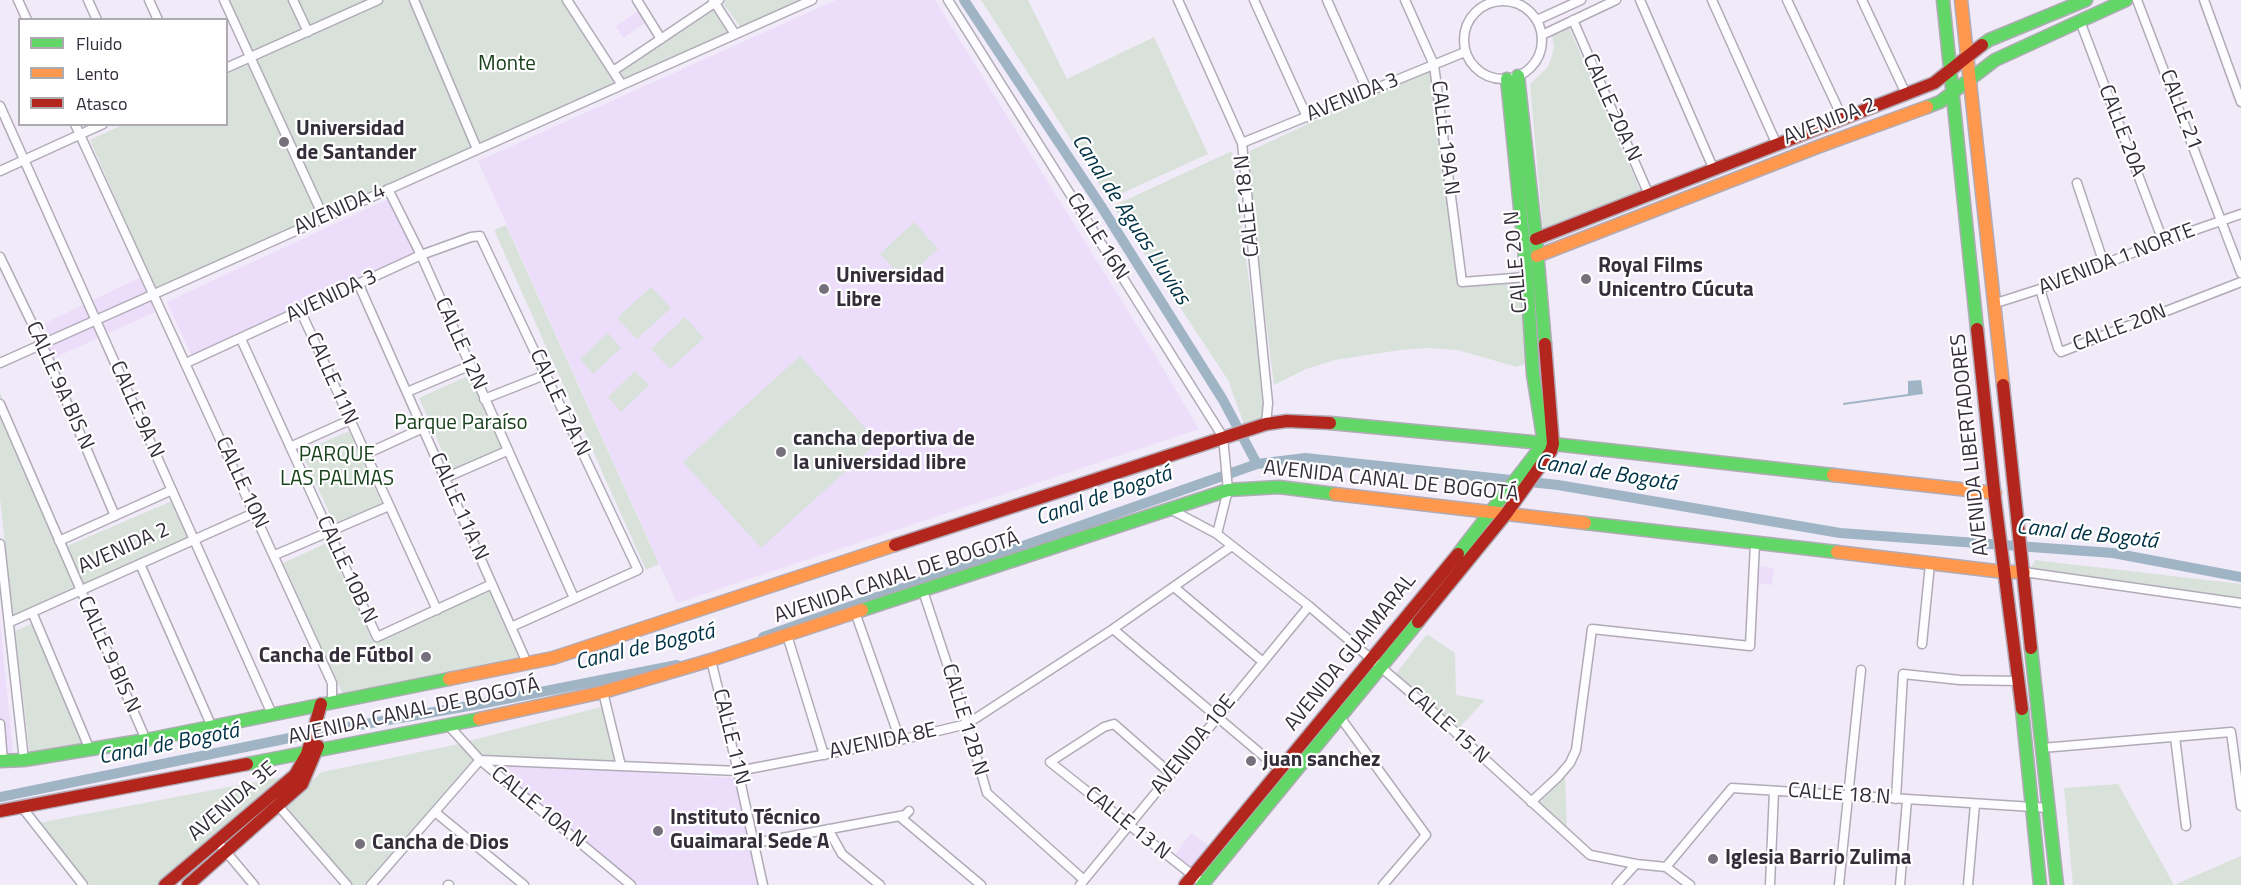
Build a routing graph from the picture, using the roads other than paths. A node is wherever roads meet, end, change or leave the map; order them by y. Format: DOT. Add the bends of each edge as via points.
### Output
graph roads {
  1 [pos="18,0"];
  2 [pos="88,0"];
  3 [pos="149,0"];
  4 [pos="224,0"];
  5 [pos="293,0"];
  6 [pos="378,0"];
  7 [pos="414,0"];
  8 [pos="567,0"];
  9 [pos="637,0"];
  10 [pos="812,0"];
  11 [pos="948,0"];
  12 [pos="1178,0"];
  13 [pos="1254,0"];
  14 [pos="1327,0"];
  15 [pos="1405,0"];
  16 [pos="1473,0"];
  17 [pos="1504,0"];
  18 [pos="1581,0"];
  19 [pos="1616,0"];
  20 [pos="1640,0"];
  21 [pos="1712,0"];
  22 [pos="1787,0"];
  23 [pos="1862,0"];
  24 [pos="1943,0"];
  25 [pos="1961,0"];
  26 [pos="2086,0"];
  27 [pos="2126,0"];
  28 [pos="2137,0"];
  29 [pos="2204,0"];
  30 [pos="716,1"];
  31 [pos="1491,1"];
  32 [pos="1566,3"];
  33 [pos="1477,9"];
  34 [pos="26,18"];
  35 [pos="96,18"];
  36 [pos="157,18"];
  37 [pos="1537,20"];
  38 [pos="1573,20"];
  39 [pos="2080,21"];
  40 [pos="308,32"];
  41 [pos="735,34"];
  42 [pos="1542,34"];
  43 [pos="661,39"];
  44 [pos="1465,52"];
  45 [pos="1968,54"];
  46 [pos="250,58"];
  47 [pos="1434,65"];
  48 [pos="228,67"];
  49 [pos="613,71"];
  50 [pos="1951,71"];
  51 [pos="1512,78"];
  52 [pos="1971,78"];
  53 [pos="622,85"];
  54 [pos="1368,92"];
  55 [pos="1953,93"];
  56 [pos="1906,94"];
  57 [pos="2241,102"];
  58 [pos="0,106"];
  59 [pos="1307,117"];
  60 [pos="1843,119"];
  61 [pos="76,126"];
  62 [pos="99,126"];
  63 [pos="80,135"];
  64 [pos="1242,143"];
  65 [pos="1778,145"];
  66 [pos="477,149"];
  67 [pos="24,160"];
  68 [pos="1714,170"];
  69 [pos="0,171"];
  70 [pos="2077,183"];
  71 [pos="388,189"];
  72 [pos="1649,195"];
  73 [pos="2241,214"];
  74 [pos="324,218"];
  75 [pos="2223,221"];
  76 [pos="480,236"];
  77 [pos="1536,239"];
  78 [pos="2163,241"];
  79 [pos="421,255"];
  80 [pos="1537,256"];
  81 [pos="0,257"];
  82 [pos="2104,264"];
  83 [pos="2241,273"];
  84 [pos="1527,277"];
  85 [pos="2241,282"];
  86 [pos="358,285"];
  87 [pos="2040,290"];
  88 [pos="153,294"];
  89 [pos="1993,304"];
  90 [pos="301,312"];
  91 [pos="95,319"];
  92 [pos="242,339"];
  93 [pos="42,344"];
  94 [pos="0,363"];
  95 [pos="186,363"];
  96 [pos="469,366"];
  97 [pos="545,375"];
  98 [pos="407,392"];
  99 [pos="484,399"];
  100 [pos="0,404"];
  101 [pos="350,420"];
  102 [pos="1261,426"];
  103 [pos="423,428"];
  104 [pos="1227,439"];
  105 [pos="290,447"];
  106 [pos="1547,447"];
  107 [pos="507,451"];
  108 [pos="366,454"];
  109 [pos="446,478"];
  110 [pos="1228,485"];
  111 [pos="172,490"];
  112 [pos="1995,496"];
  113 [pos="389,506"];
  114 [pos="1168,508"];
  115 [pos="1502,509"];
  116 [pos="254,513"];
  117 [pos="115,516"];
  118 [pos="328,532"];
  119 [pos="1217,534"];
  120 [pos="194,540"];
  121 [pos="59,541"];
  122 [pos="1755,543"];
  123 [pos="0,544"];
  124 [pos="1232,546"];
  125 [pos="275,555"];
  126 [pos="140,564"];
  127 [pos="1930,564"];
  128 [pos="2004,567"];
  129 [pos="2024,569"];
  130 [pos="492,584"];
  131 [pos="1174,587"];
  132 [pos="80,591"];
  133 [pos="923,591"];
  134 [pos="574,598"];
  135 [pos="2241,603"];
  136 [pos="1309,606"];
  137 [pos="437,610"];
  138 [pos="32,612"];
  139 [pos="855,612"];
  140 [pos="10,622"];
  141 [pos="511,627"];
  142 [pos="1113,629"];
  143 [pos="787,635"];
  144 [pos="1922,645"];
  145 [pos="711,660"];
  146 [pos="1263,662"];
  147 [pos="527,663"];
  148 [pos="1376,663"];
  149 [pos="1860,670"];
  150 [pos="2019,681"];
  151 [pos="603,692"];
  152 [pos="326,703"];
  153 [pos="272,714"];
  154 [pos="1218,717"];
  155 [pos="1340,717"];
  156 [pos="0,724"];
  157 [pos="967,724"];
  158 [pos="449,726"];
  159 [pos="212,727"];
  160 [pos="2175,737"];
  161 [pos="146,740"];
  162 [pos="900,740"];
  163 [pos="314,746"];
  164 [pos="2042,748"];
  165 [pos="90,750"];
  166 [pos="824,755"];
  167 [pos="24,760"];
  168 [pos="480,760"];
  169 [pos="2,761"];
  170 [pos="621,766"];
  171 [pos="1280,770"];
  172 [pos="738,771"];
  173 [pos="1171,774"];
  174 [pos="1774,791"];
  175 [pos="1848,796"];
  176 [pos="1896,799"];
  177 [pos="1907,800"];
  178 [pos="275,802"];
  179 [pos="1531,802"];
  180 [pos="1975,804"];
  181 [pos="21,806"];
  182 [pos="2241,806"];
  183 [pos="2033,808"];
  184 [pos="2049,808"];
  185 [pos="0,811"];
  186 [pos="909,811"];
  187 [pos="435,812"];
  188 [pos="899,816"];
  189 [pos="1128,825"];
  190 [pos="2186,826"];
  191 [pos="828,829"];
  192 [pos="218,842"];
  193 [pos="755,843"];
  194 [pos="226,852"];
  195 [pos="1636,864"];
  196 [pos="1666,867"];
  197 [pos="1189,880"];
  198 [pos="1082,883"];
  199 [pos="83,885"];
  200 [pos="165,885"];
  201 [pos="188,885"];
  202 [pos="254,885"];
  203 [pos="347,885"];
  204 [pos="371,885"];
  205 [pos="524,885"];
  206 [pos="632,885"];
  207 [pos="763,885"];
  208 [pos="880,885"];
  209 [pos="981,885"];
  210 [pos="1204,885"];
  211 [pos="1383,885"];
  212 [pos="1617,885"];
  213 [pos="1690,885"];
  214 [pos="1770,885"];
  215 [pos="1839,885"];
  216 [pos="1900,885"];
  217 [pos="1968,885"];
  218 [pos="2040,885"];
  219 [pos="2056,885"];
  1 -- 34 [label="street"];
  2 -- 35 [label="street"];
  3 -- 36 [label="street"];
  4 -- 46 [label="street"];
  5 -- 40 [label="street"];
  6 -- 40 [label="street"];
  7 -- 66 [label="street"];
  8 -- 49 [label="street"];
  9 -- 43 [label="street"];
  10 -- 41 [label="street, AVENIDA 4"];
  11 -- 104 [label="street, CALLE 16N"];
  12 -- 64 [label="street, CALLE 18 N"];
  13 -- 59 [label="street"];
  14 -- 54 [label="street"];
  15 -- 47 [label="street, CALLE 19A N"];
  16 -- 33 [label="street"];
  17 -- 31 [label="street"];
  17 -- 37 [label="street" via="1523,6"];
  18 -- 32 [label="street"];
  19 -- 38 [label="street"];
  20 -- 68 [label="street"];
  21 -- 65 [label="street"];
  22 -- 60 [label="street"];
  23 -- 56 [label="street"];
  24 -- 50 [label="main road, AVENIDA LIBERTADORES"];
  25 -- 45 [label="main road, AVENIDA LIBERTADORES"];
  26 -- 45 [label="main road, AVENIDA 2" via="1989,40"];
  27 -- 39 [label="main road, AVENIDA 2"];
  28 -- 75 [label="street, CALLE 21"];
  29 -- 57 [label="street"];
  30 -- 41 [label="street"];
  30 -- 43 [label="street"];
  31 -- 33 [label="street"];
  32 -- 37 [label="street"];
  33 -- 44 [label="street" via="1464,29"];
  37 -- 42 [label="street"];
  38 -- 42 [label="street"];
  38 -- 72 [label="street, CALLE 20A N"];
  39 -- 52 [label="main road, AVENIDA 2" via="1995,60"];
  39 -- 78 [label="street, CALLE 20A"];
  40 -- 46 [label="street"];
  41 -- 53 [label="street, AVENIDA 4"];
  42 -- 51 [label="street" via="1537,59 1529,69"];
  43 -- 49 [label="street"];
  44 -- 47 [label="street, AVENIDA 3"];
  44 -- 51 [label="street" via="1481,73"];
  45 -- 50 [label="main road, AVENIDA 2"];
  45 -- 52 [label="main road, AVENIDA LIBERTADORES"];
  46 -- 48 [label="street"];
  46 -- 74 [label="street"];
  47 -- 54 [label="street, AVENIDA 3"];
  47 -- 84 [label="street, CALLE 19A N" via="1462,282"];
  49 -- 53 [label="street"];
  50 -- 55 [label="main road, AVENIDA LIBERTADORES"];
  50 -- 56 [label="main road, AVENIDA 2"];
  51 -- 77 [label="main road, CALLE 20 N"];
  51 -- 84 [label="main road, CALLE 20 N"];
  52 -- 55 [label="main road, AVENIDA 2"];
  52 -- 89 [label="main road, AVENIDA LIBERTADORES"];
  53 -- 66 [label="street, AVENIDA 4"];
  54 -- 59 [label="street, AVENIDA 3"];
  55 -- 80 [label="main road, AVENIDA 2" via="1940,102"];
  55 -- 112 [label="main road, AVENIDA LIBERTADORES"];
  56 -- 60 [label="main road, AVENIDA 2"];
  58 -- 67 [label="street, CALLE 9A N"];
  59 -- 64 [label="street, AVENIDA 3"];
  60 -- 65 [label="main road, AVENIDA 2"];
  61 -- 63 [label="street"];
  62 -- 63 [label="street"];
  63 -- 67 [label="street"];
  63 -- 88 [label="street"];
  64 -- 102 [label="street, CALLE 18 N" via="1268,403"];
  65 -- 68 [label="main road, AVENIDA 2"];
  66 -- 71 [label="street, AVENIDA 4"];
  67 -- 69 [label="street"];
  67 -- 91 [label="street, CALLE 9A N"];
  68 -- 72 [label="main road, AVENIDA 2"];
  70 -- 82 [label="street"];
  71 -- 74 [label="street, AVENIDA 4"];
  71 -- 79 [label="street, CALLE 12N"];
  72 -- 77 [label="main road, AVENIDA 2"];
  73 -- 75 [label="street, AVENIDA 1 NORTE"];
  74 -- 88 [label="street, AVENIDA 4"];
  75 -- 78 [label="street, AVENIDA 1 NORTE"];
  75 -- 83 [label="street, CALLE 21"];
  76 -- 79 [label="street, AVENIDA 3"];
  76 -- 97 [label="street, CALLE 12A N"];
  77 -- 80 [label="main road, CALLE 20 N"];
  78 -- 82 [label="street, AVENIDA 1 NORTE"];
  79 -- 86 [label="street, AVENIDA 3"];
  79 -- 96 [label="street, CALLE 12N"];
  80 -- 106 [label="main road, CALLE 20 N"];
  81 -- 93 [label="street, CALLE 9A BIS N"];
  82 -- 87 [label="street, AVENIDA 1 NORTE"];
  84 -- 106 [label="main road, CALLE 20 N" via="1533,374"];
  85 -- 87 [label="street, CALLE 20N" via="2061,352"];
  86 -- 90 [label="street, AVENIDA 3"];
  86 -- 98 [label="street, CALLE 11A N"];
  87 -- 89 [label="street, AVENIDA 1 NORTE"];
  88 -- 91 [label="street, AVENIDA 4"];
  88 -- 95 [label="street, CALLE 10N"];
  89 -- 129 [label="main road, AVENIDA LIBERTADORES"];
  90 -- 92 [label="street, AVENIDA 3"];
  90 -- 101 [label="street, CALLE 11N"];
  91 -- 93 [label="street, AVENIDA 4"];
  91 -- 111 [label="street, CALLE 9A N"];
  92 -- 95 [label="street, AVENIDA 3"];
  92 -- 105 [label="street, CALLE 10B N"];
  93 -- 94 [label="street, AVENIDA 4"];
  93 -- 117 [label="street, CALLE 9A BIS N"];
  95 -- 116 [label="street, CALLE 10N"];
  96 -- 98 [label="street"];
  96 -- 99 [label="street, CALLE 12N"];
  97 -- 99 [label="street"];
  97 -- 134 [label="street, CALLE 12A N" via="638,570"];
  98 -- 103 [label="street, CALLE 11A N"];
  99 -- 107 [label="street, CALLE 12N"];
  100 -- 121 [label="street, CALLE 9 BIS N"];
  101 -- 105 [label="street"];
  101 -- 108 [label="street, CALLE 11N"];
  102 -- 104 [label="main road, AVENIDA CANAL DE BOGOTÁ"];
  102 -- 106 [label="main road, AVENIDA CANAL DE BOGOTÁ" via="1287,421 1324,422"];
  103 -- 108 [label="street"];
  103 -- 109 [label="street, CALLE 11A N"];
  104 -- 110 [label="street, CALLE 16N"];
  104 -- 147 [label="main road, AVENIDA CANAL DE BOGOTÁ"];
  105 -- 118 [label="street, CALLE 10B N"];
  106 -- 112 [label="main road, AVENIDA CANAL DE BOGOTÁ"];
  106 -- 115 [label="main road, AVENIDA GUAIMARAL"];
  107 -- 109 [label="street"];
  107 -- 134 [label="street, CALLE 12N"];
  108 -- 113 [label="street, CALLE 11N"];
  109 -- 130 [label="street, CALLE 11A N"];
  110 -- 114 [label="main road, AVENIDA CANAL DE BOGOTÁ"];
  110 -- 115 [label="main road, AVENIDA CANAL DE BOGOTÁ"];
  110 -- 119 [label="street"];
  111 -- 117 [label="street"];
  111 -- 120 [label="street, CALLE 9A N"];
  112 -- 128 [label="main road, AVENIDA LIBERTADORES"];
  113 -- 118 [label="street"];
  113 -- 137 [label="street, CALLE 11N"];
  114 -- 119 [label="street, CALLE 15 N"];
  114 -- 133 [label="main road, AVENIDA CANAL DE BOGOTÁ"];
  115 -- 122 [label="main road, AVENIDA CANAL DE BOGOTÁ"];
  115 -- 148 [label="main road, AVENIDA GUAIMARAL"];
  116 -- 120 [label="street, AVENIDA 2"];
  116 -- 125 [label="street, CALLE 10N"];
  117 -- 121 [label="street"];
  118 -- 125 [label="street"];
  118 -- 137 [label="street, CALLE 10B N" via="377,637"];
  119 -- 124 [label="street, CALLE 15 N"];
  120 -- 126 [label="street, AVENIDA 2"];
  120 -- 153 [label="street, CALLE 9A N"];
  121 -- 132 [label="street, CALLE 9 BIS N"];
  122 -- 127 [label="main road, AVENIDA CANAL DE BOGOTÁ"];
  122 -- 179 [label="street" via="1750,646 1592,629 1576,750 1558,777"];
  123 -- 140 [label="street"];
  124 -- 131 [label="street, AVENIDA 8E"];
  124 -- 136 [label="street, CALLE 15 N"];
  125 -- 152 [label="street, CALLE 10N" via="332,683"];
  126 -- 132 [label="street, AVENIDA 2"];
  126 -- 159 [label="street"];
  127 -- 128 [label="main road, AVENIDA CANAL DE BOGOTÁ"];
  127 -- 144 [label="street"];
  128 -- 129 [label="main road, AVENIDA CANAL DE BOGOTÁ"];
  128 -- 150 [label="main road, AVENIDA LIBERTADORES"];
  129 -- 135 [label="street, AVENIDA CANAL DE BOGOTÁ"];
  129 -- 164 [label="main road, AVENIDA LIBERTADORES"];
  130 -- 137 [label="street"];
  130 -- 141 [label="street, CALLE 11A N"];
  131 -- 142 [label="street, AVENIDA 8E"];
  131 -- 146 [label="street"];
  132 -- 138 [label="street, AVENIDA 2"];
  132 -- 161 [label="street, CALLE 9 BIS N"];
  133 -- 139 [label="main road, AVENIDA CANAL DE BOGOTÁ"];
  133 -- 157 [label="street, CALLE 12B N"];
  134 -- 141 [label="street"];
  136 -- 146 [label="street, AVENIDA 10E"];
  136 -- 148 [label="street, CALLE 15 N"];
  138 -- 140 [label="street, AVENIDA 2"];
  138 -- 165 [label="street"];
  139 -- 143 [label="main road, AVENIDA CANAL DE BOGOTÁ"];
  139 -- 162 [label="street"];
  140 -- 167 [label="street"];
  141 -- 147 [label="street, CALLE 11A N"];
  142 -- 154 [label="street"];
  142 -- 157 [label="street, AVENIDA 8E"];
  143 -- 145 [label="main road, AVENIDA CANAL DE BOGOTÁ"];
  143 -- 166 [label="street"];
  145 -- 151 [label="main road, AVENIDA CANAL DE BOGOTÁ"];
  145 -- 172 [label="street, CALLE 11N"];
  146 -- 154 [label="street, AVENIDA 10E"];
  147 -- 152 [label="main road, AVENIDA CANAL DE BOGOTÁ"];
  148 -- 155 [label="main road, AVENIDA GUAIMARAL"];
  148 -- 171 [label="main road, AVENIDA GUAIMARAL"];
  148 -- 179 [label="street, CALLE 15 N"];
  149 -- 175 [label="street"];
  150 -- 176 [label="street" via="1903,674"];
  150 -- 183 [label="main road, AVENIDA LIBERTADORES"];
  151 -- 158 [label="main road, AVENIDA CANAL DE BOGOTÁ"];
  151 -- 170 [label="street"];
  152 -- 153 [label="main road, AVENIDA CANAL DE BOGOTÁ"];
  152 -- 163 [label="main road, AVENIDA 3E"];
  153 -- 159 [label="main road, AVENIDA CANAL DE BOGOTÁ"];
  154 -- 171 [label="street"];
  154 -- 173 [label="street, AVENIDA 10E"];
  155 -- 210 [label="main road, AVENIDA GUAIMARAL"];
  155 -- 211 [label="street" via="1426,835"];
  156 -- 169 [label="street"];
  157 -- 162 [label="street, AVENIDA 8E"];
  157 -- 198 [label="street, CALLE 12B N" via="987,793"];
  158 -- 163 [label="main road, AVENIDA CANAL DE BOGOTÁ"];
  158 -- 168 [label="street, CALLE 10A N"];
  159 -- 161 [label="main road, AVENIDA CANAL DE BOGOTÁ"];
  160 -- 164 [label="street"];
  160 -- 182 [label="street" via="2231,732"];
  160 -- 190 [label="street"];
  161 -- 165 [label="main road, AVENIDA CANAL DE BOGOTÁ"];
  162 -- 166 [label="street, AVENIDA 8E"];
  163 -- 178 [label="main road, AVENIDA 3E"];
  163 -- 181 [label="main road, AVENIDA CANAL DE BOGOTÁ"];
  164 -- 184 [label="main road, AVENIDA LIBERTADORES"];
  165 -- 167 [label="main road, AVENIDA CANAL DE BOGOTÁ"];
  166 -- 172 [label="street, AVENIDA 8E"];
  167 -- 169 [label="main road, AVENIDA CANAL DE BOGOTÁ"];
  168 -- 170 [label="street, AVENIDA 8E"];
  168 -- 187 [label="street"];
  168 -- 206 [label="street, CALLE 10A N"];
  170 -- 172 [label="street, AVENIDA 8E"];
  171 -- 197 [label="main road, AVENIDA GUAIMARAL"];
  172 -- 193 [label="street, CALLE 11N"];
  173 -- 189 [label="street, AVENIDA 10E"];
  173 -- 189 [label="street, CALLE 13 N" via="1114,723 1050,762"];
  174 -- 175 [label="street, CALLE 18 N"];
  174 -- 196 [label="street, CALLE 18 N" via="1732,788"];
  174 -- 214 [label="street"];
  175 -- 176 [label="street, CALLE 18 N"];
  175 -- 215 [label="street"];
  176 -- 177 [label="street, CALLE 18 N"];
  177 -- 180 [label="street, CALLE 18 N"];
  177 -- 216 [label="street"];
  178 -- 192 [label="main road, AVENIDA 3E"];
  178 -- 194 [label="main road, AVENIDA 3E"];
  178 -- 203 [label="street"];
  179 -- 195 [label="street, CALLE 15 N" via="1590,855"];
  180 -- 183 [label="street, CALLE 18 N"];
  180 -- 217 [label="street"];
  181 -- 185 [label="main road, AVENIDA CANAL DE BOGOTÁ"];
  181 -- 199 [label="street"];
  183 -- 184 [label="street, CALLE 18 N"];
  183 -- 218 [label="main road, AVENIDA LIBERTADORES"];
  184 -- 219 [label="main road, AVENIDA LIBERTADORES"];
  186 -- 188 [label="street"];
  187 -- 204 [label="street"];
  187 -- 205 [label="street"];
  188 -- 191 [label="street"];
  188 -- 209 [label="street"];
  189 -- 197 [label="street, CALLE 13 N"];
  189 -- 198 [label="street, AVENIDA 10E"];
  191 -- 193 [label="street"];
  191 -- 208 [label="street" via="842,854"];
  192 -- 194 [label="street"];
  192 -- 200 [label="main road, AVENIDA 3E"];
  193 -- 207 [label="street, CALLE 11N"];
  194 -- 201 [label="main road, AVENIDA 3E"];
  194 -- 202 [label="street"];
  195 -- 196 [label="street, CALLE 15 N"];
  195 -- 212 [label="street"];
  196 -- 213 [label="street"];
  197 -- 210 [label="street, CALLE 13 N"];
}
